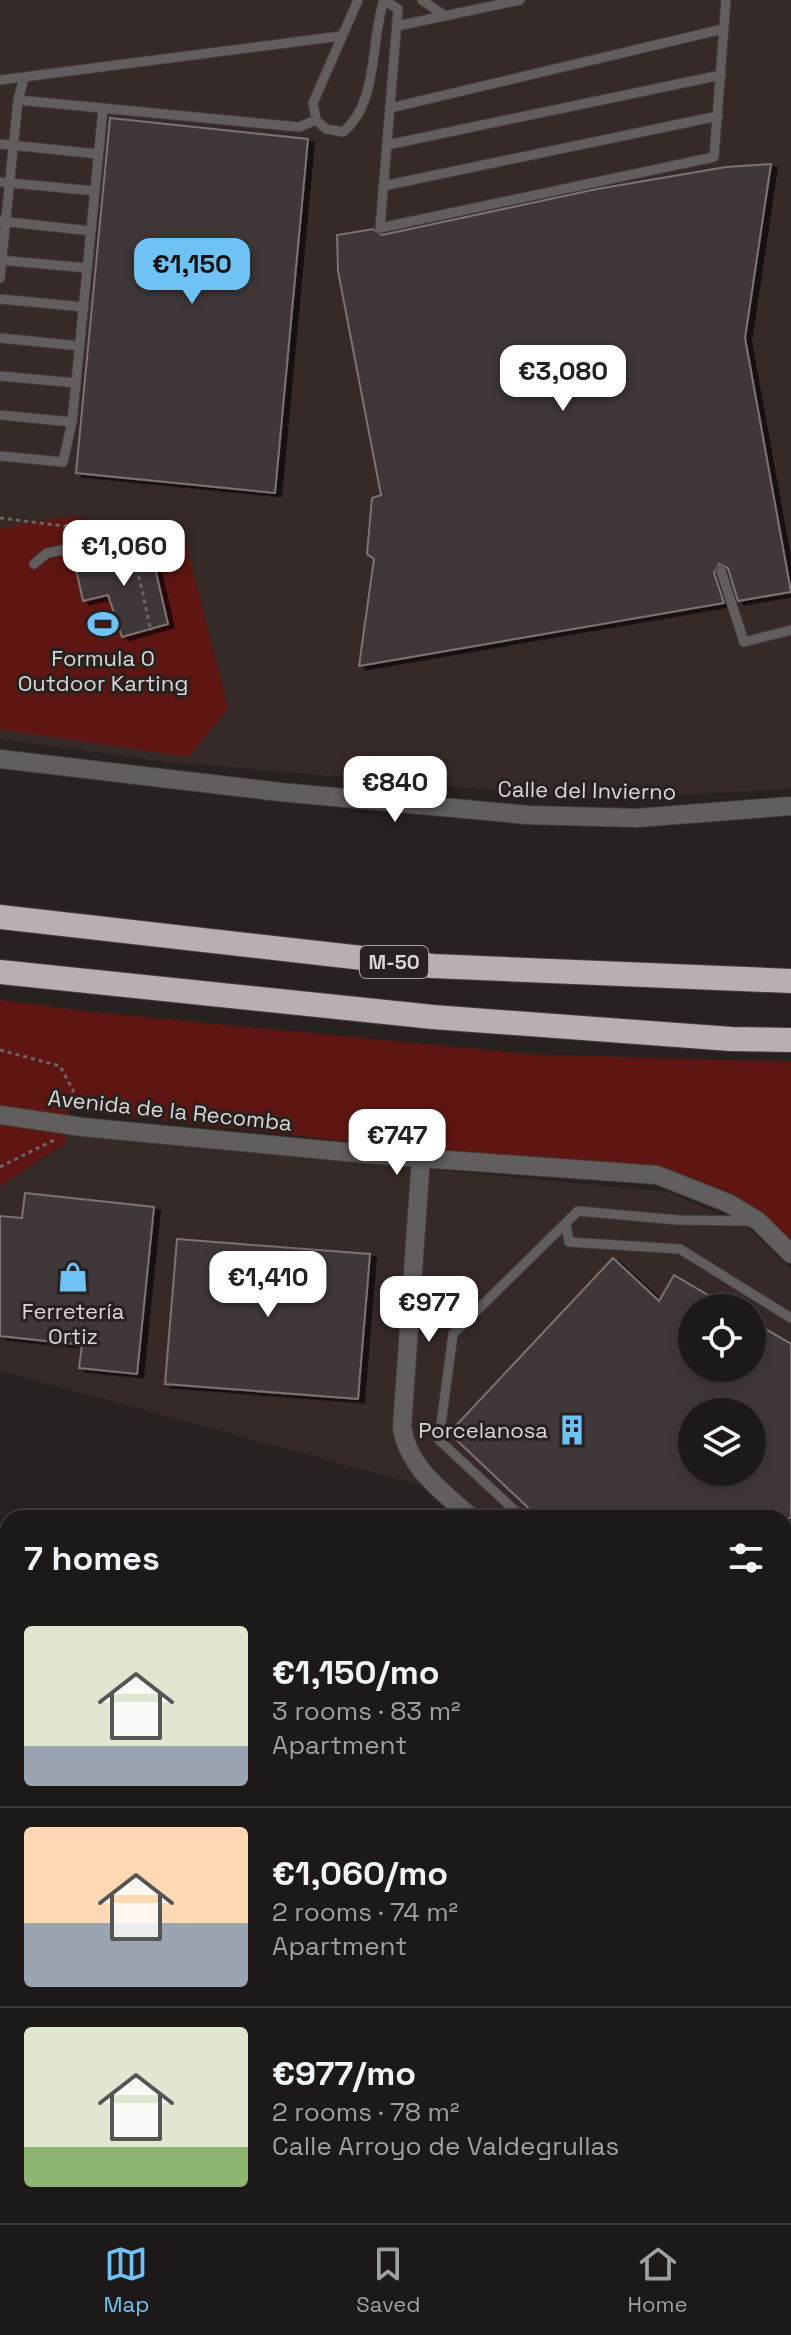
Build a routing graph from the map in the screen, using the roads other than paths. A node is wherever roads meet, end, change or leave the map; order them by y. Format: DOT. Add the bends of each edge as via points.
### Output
graph roads {
  1 [pos="358,0"];
  2 [pos="384,0"];
  3 [pos="422,0"];
  4 [pos="520,0"];
  5 [pos="726,0"];
  6 [pos="445,16"];
  7 [pos="397,26"];
  8 [pos="723,29"];
  9 [pos="341,36"];
  10 [pos="721,75"];
  11 [pos="24,78"];
  12 [pos="0,80"];
  13 [pos="18,100"];
  14 [pos="390,108"];
  15 [pos="103,109"];
  16 [pos="718,116"];
  17 [pos="316,120"];
  18 [pos="0,144"];
  19 [pos="387,145"];
  20 [pos="13,146"];
  21 [pos="98,154"];
  22 [pos="5,183"];
  23 [pos="383,186"];
  24 [pos="95,191"];
  25 [pos="3,222"];
  26 [pos="91,231"];
  27 [pos="1,260"];
  28 [pos="87,268"];
  29 [pos="0,278"];
  30 [pos="0,299"];
  31 [pos="84,307"];
  32 [pos="0,338"];
  33 [pos="80,346"];
  34 [pos="0,376"];
  35 [pos="76,383"];
  36 [pos="0,415"];
  37 [pos="72,422"];
  38 [pos="0,456"];
  39 [pos="83,552"];
  40 [pos="34,564"];
  41 [pos="721,571"];
  42 [pos="791,630"];
  43 [pos="0,759"];
  44 [pos="791,806"];
  45 [pos="0,917"];
  46 [pos="0,972"];
  47 [pos="791,981"];
  48 [pos="791,1040"];
  49 [pos="0,1115"];
  50 [pos="421,1158"];
  51 [pos="758,1221"];
  52 [pos="566,1224"];
  53 [pos="791,1254"];
  54 [pos="791,1318"];
  55 [pos="463,1510"];
  56 [pos="514,1510"];
  1 -- 9 [label="lane"];
  2 -- 7 [label="lane" via="398,9"];
  2 -- 17 [label="lane" via="365,99 352,124 343,132 326,129"];
  3 -- 6 [label="lane"];
  4 -- 6 [label="lane"];
  5 -- 8 [label="lane"];
  6 -- 7 [label="lane"];
  7 -- 14 [label="lane"];
  8 -- 10 [label="lane"];
  8 -- 14 [label="lane"];
  9 -- 11 [label="lane"];
  9 -- 17 [label="lane" via="313,103"];
  10 -- 16 [label="lane"];
  10 -- 19 [label="lane"];
  11 -- 12 [label="lane"];
  11 -- 13 [label="lane"];
  13 -- 15 [label="lane"];
  13 -- 20 [label="lane"];
  14 -- 19 [label="lane"];
  15 -- 17 [label="lane" via="299,127"];
  15 -- 21 [label="lane"];
  16 -- 23 [label="lane"];
  16 -- 23 [label="lane" via="714,157 380,228"];
  18 -- 20 [label="lane"];
  19 -- 23 [label="lane"];
  20 -- 21 [label="lane"];
  20 -- 22 [label="lane"];
  21 -- 24 [label="lane"];
  22 -- 24 [label="lane"];
  22 -- 25 [label="lane"];
  24 -- 26 [label="lane"];
  25 -- 26 [label="lane"];
  25 -- 27 [label="lane"];
  26 -- 28 [label="lane"];
  27 -- 28 [label="lane"];
  27 -- 29 [label="lane"];
  28 -- 31 [label="lane"];
  30 -- 31 [label="lane"];
  31 -- 33 [label="lane"];
  32 -- 33 [label="lane"];
  33 -- 35 [label="lane"];
  34 -- 35 [label="lane"];
  35 -- 37 [label="lane"];
  36 -- 37 [label="lane"];
  37 -- 38 [label="lane" via="63,462"];
  39 -- 40 [label="lane" via="78,547 47,553"];
  41 -- 42 [label="lane" via="744,642"];
  43 -- 44 [label="street, Calle del Invierno" via="528,815 637,818"];
  45 -- 47 [label="highway, M-50" via="433,966"];
  46 -- 48 [label="highway, M-50" via="433,1017"];
  49 -- 50 [label="street, Avenida de la Recomba"];
  50 -- 51 [label="street, Avenida de la Recomba" via="657,1175"];
  50 -- 55 [label="street" via="402,1427 405,1450 417,1467"];
  51 -- 52 [label="lane" via="578,1211"];
  51 -- 53 [label="street, Avenida de la Recomba"];
  52 -- 54 [label="lane" via="569,1242 680,1249"];
  52 -- 56 [label="lane" via="453,1334 439,1440"];
}
